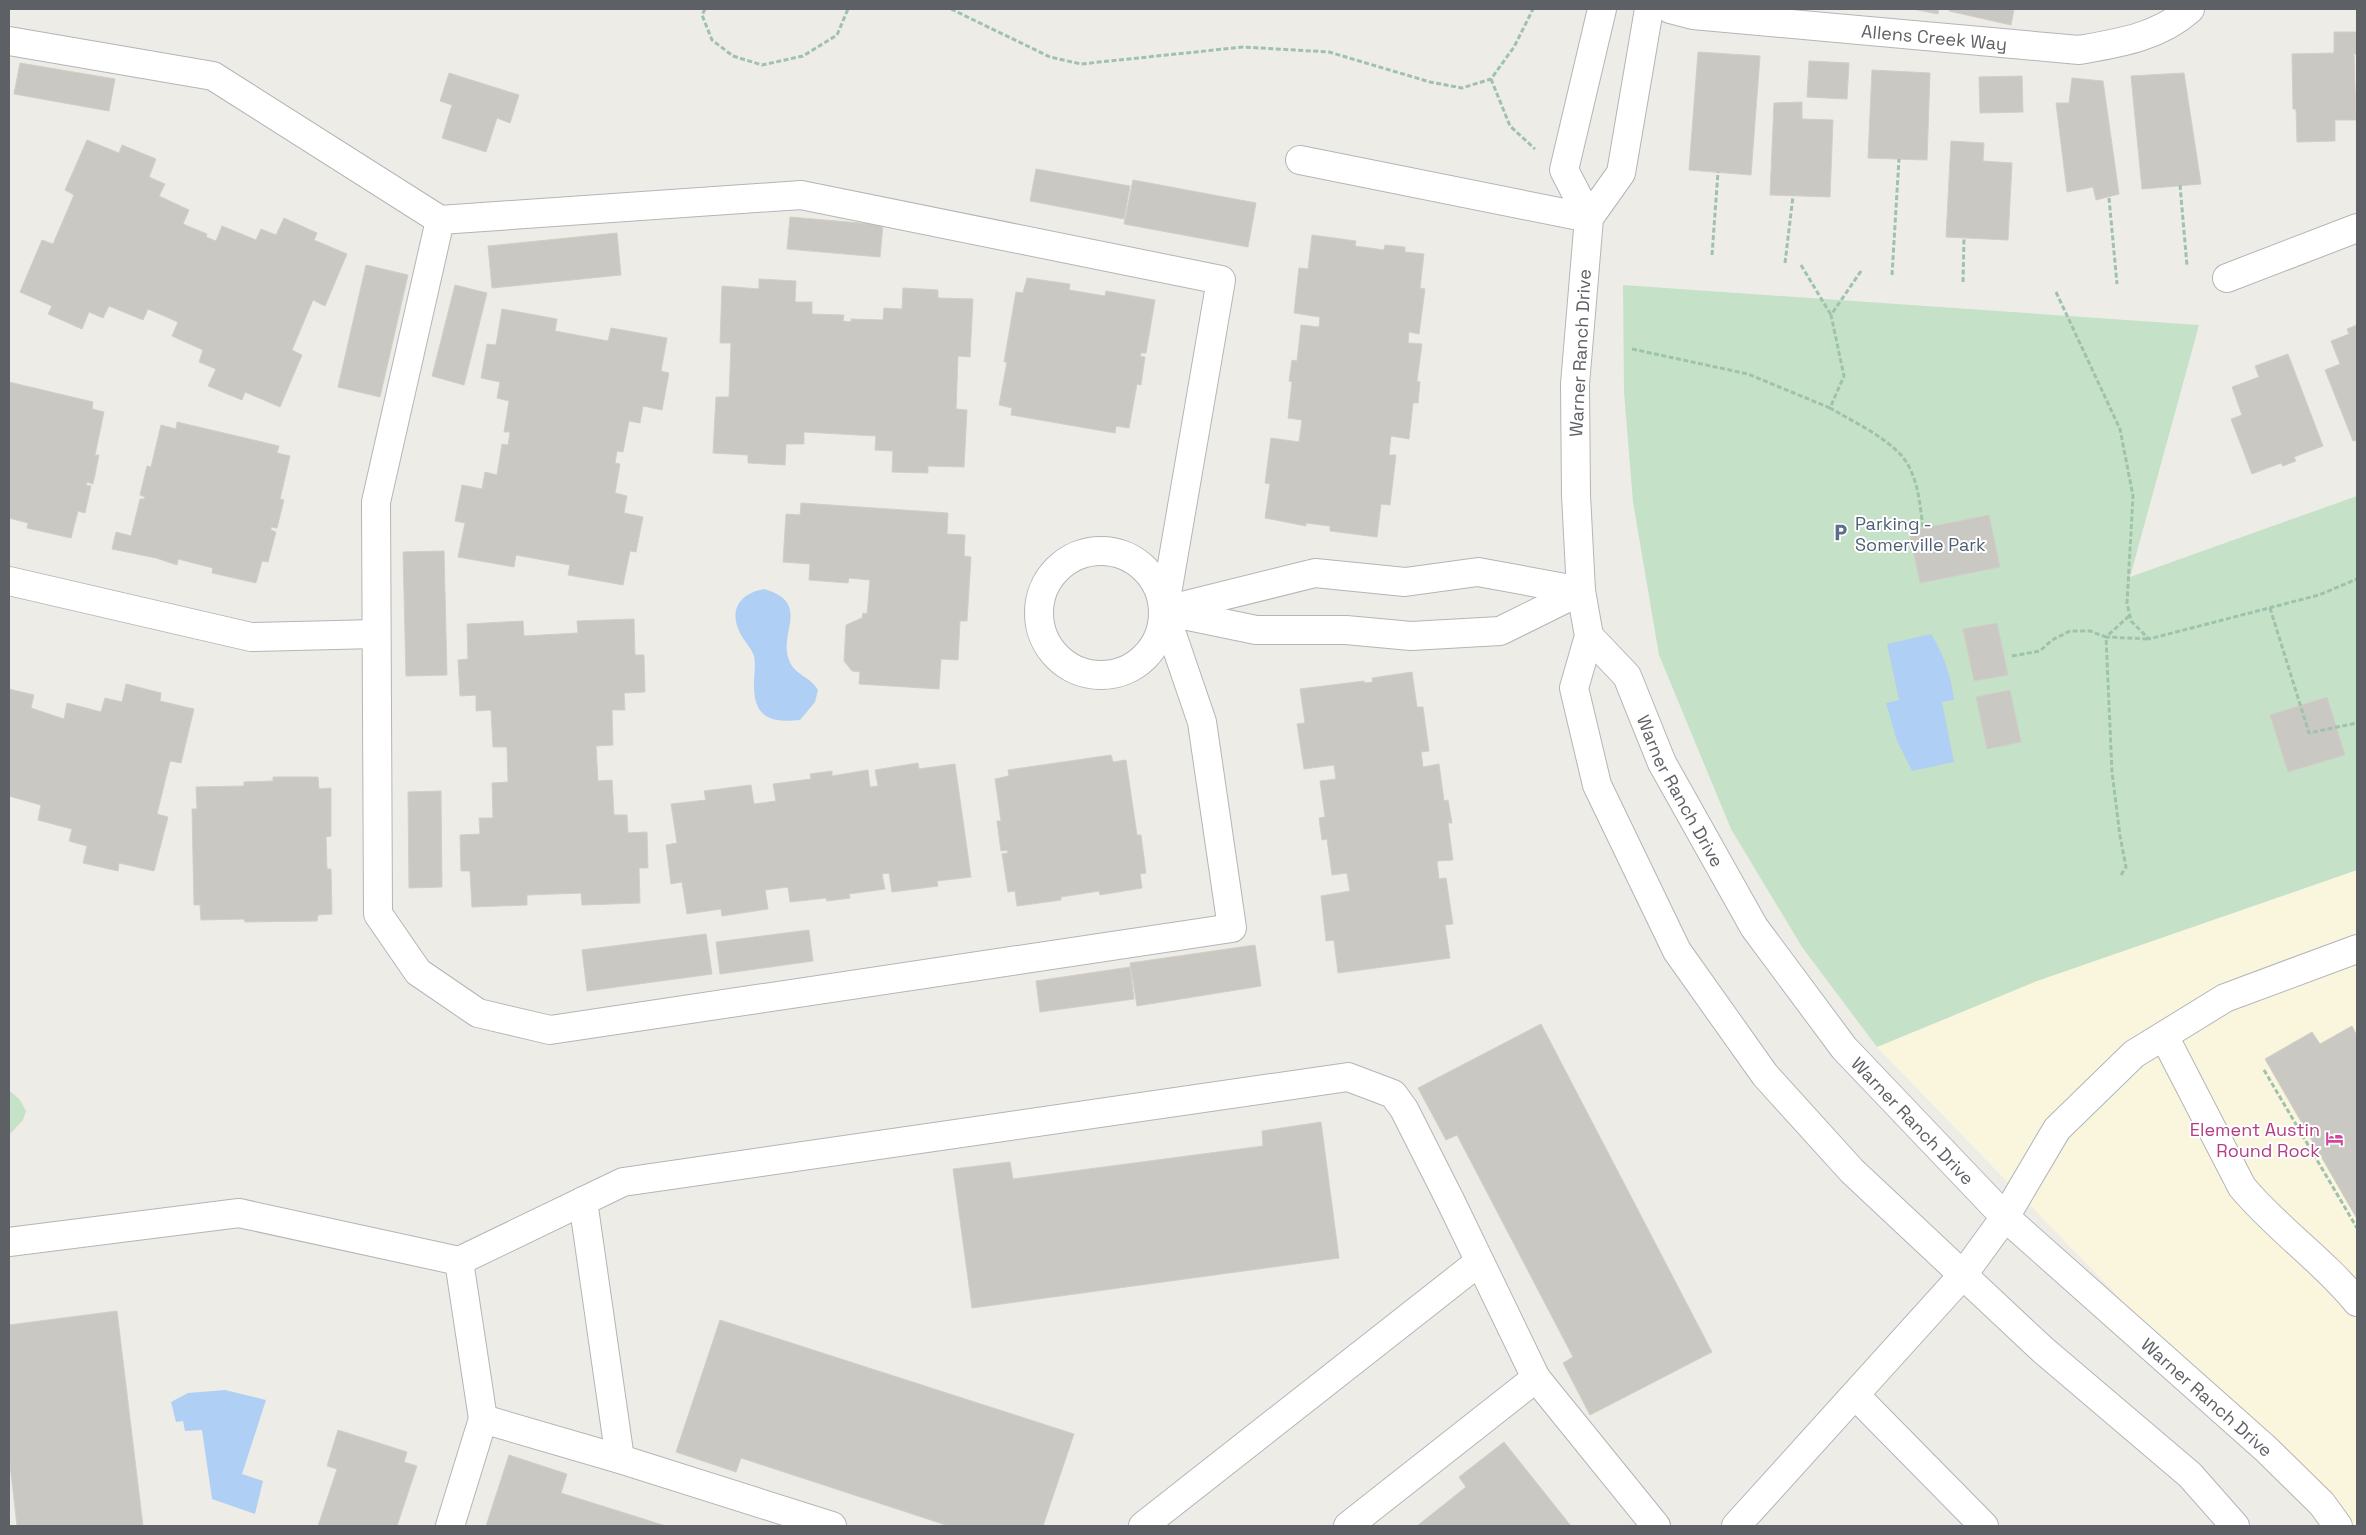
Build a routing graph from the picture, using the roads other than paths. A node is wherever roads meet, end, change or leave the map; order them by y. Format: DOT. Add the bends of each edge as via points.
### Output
graph roads {
  1 [pos="1602,9"];
  2 [pos="1649,9"];
  3 [pos="1670,9"];
  4 [pos="2190,9"];
  5 [pos="9,41"];
  6 [pos="1300,160"];
  7 [pos="1589,218"];
  8 [pos="440,220"];
  9 [pos="2357,228"];
  10 [pos="2227,278"];
  11 [pos="9,581"];
  12 [pos="1581,592"];
  13 [pos="1164,611"];
  14 [pos="376,634"];
  15 [pos="1589,636"];
  16 [pos="2357,949"];
  17 [pos="2164,1036"];
  18 [pos="583,1201"];
  19 [pos="2005,1217"];
  20 [pos="9,1242"];
  21 [pos="459,1261"];
  22 [pos="1479,1262"];
  23 [pos="1962,1276"];
  24 [pos="2357,1302"];
  25 [pos="1536,1378"];
  26 [pos="1855,1395"];
  27 [pos="483,1420"];
  28 [pos="620,1459"];
  29 [pos="450,1526"];
  30 [pos="832,1526"];
  31 [pos="1142,1526"];
  32 [pos="1348,1526"];
  33 [pos="1656,1526"];
  34 [pos="1736,1526"];
  35 [pos="1984,1526"];
  36 [pos="2235,1526"];
  37 [pos="2338,1526"];
  1 -- 7 [label="street" via="1564,170"];
  2 -- 7 [label="street" via="1621,172"];
  3 -- 4 [label="street, Allens Creek Way" via="1693,15 2079,50 2132,41 2178,20"];
  5 -- 8 [label="street" via="213,76"];
  6 -- 7 [label="street"];
  7 -- 12 [label="street, Warner Ranch Drive" via="1575,384"];
  8 -- 13 [label="street" via="802,195 1221,280"];
  8 -- 14 [label="street" via="376,502"];
  9 -- 10 [label="street"];
  11 -- 14 [label="street" via="250,637"];
  12 -- 13 [label="street" via="1478,572 1405,582 1315,573"];
  12 -- 13 [label="street" via="1500,631 1411,636 1346,630 1256,630"];
  12 -- 15 [label="street, Warner Ranch Drive"];
  13 -- 13 [label="street" via="1154,579 1130,557 1098,550 1067,560 1045,583 1037,615 1047,647 1071,669 1103,676 1134,666 1157,642"];
  13 -- 14 [label="street" via="1202,722 1232,928 550,1030 478,1013 463,1003 418,972 378,914"];
  15 -- 19 [label="street, Warner Ranch Drive" via="1627,676 1662,764 1754,927 1844,1048"];
  15 -- 23 [label="street, Warner Ranch Drive" via="1574,688 1598,785 1678,951 1765,1075 1852,1171"];
  16 -- 17 [label="street" via="2225,998"];
  17 -- 19 [label="street" via="2134,1054 2057,1128"];
  17 -- 24 [label="street" via="2242,1186 2257,1204 2336,1276"];
  18 -- 21 [label="street"];
  18 -- 22 [label="street" via="623,1182 1348,1077 1392,1094 1404,1109"];
  18 -- 28 [label="street"];
  19 -- 23 [label="street"];
  19 -- 37 [label="street, Warner Ranch Drive" via="2266,1449 2322,1504"];
  20 -- 21 [label="street" via="239,1213"];
  21 -- 27 [label="street"];
  22 -- 25 [label="street"];
  22 -- 31 [label="street"];
  23 -- 26 [label="street"];
  23 -- 36 [label="street, Warner Ranch Drive" via="2190,1475"];
  25 -- 32 [label="street"];
  25 -- 33 [label="street"];
  26 -- 34 [label="street"];
  26 -- 35 [label="street"];
  27 -- 28 [label="street"];
  27 -- 29 [label="street"];
  28 -- 30 [label="street"];
}
